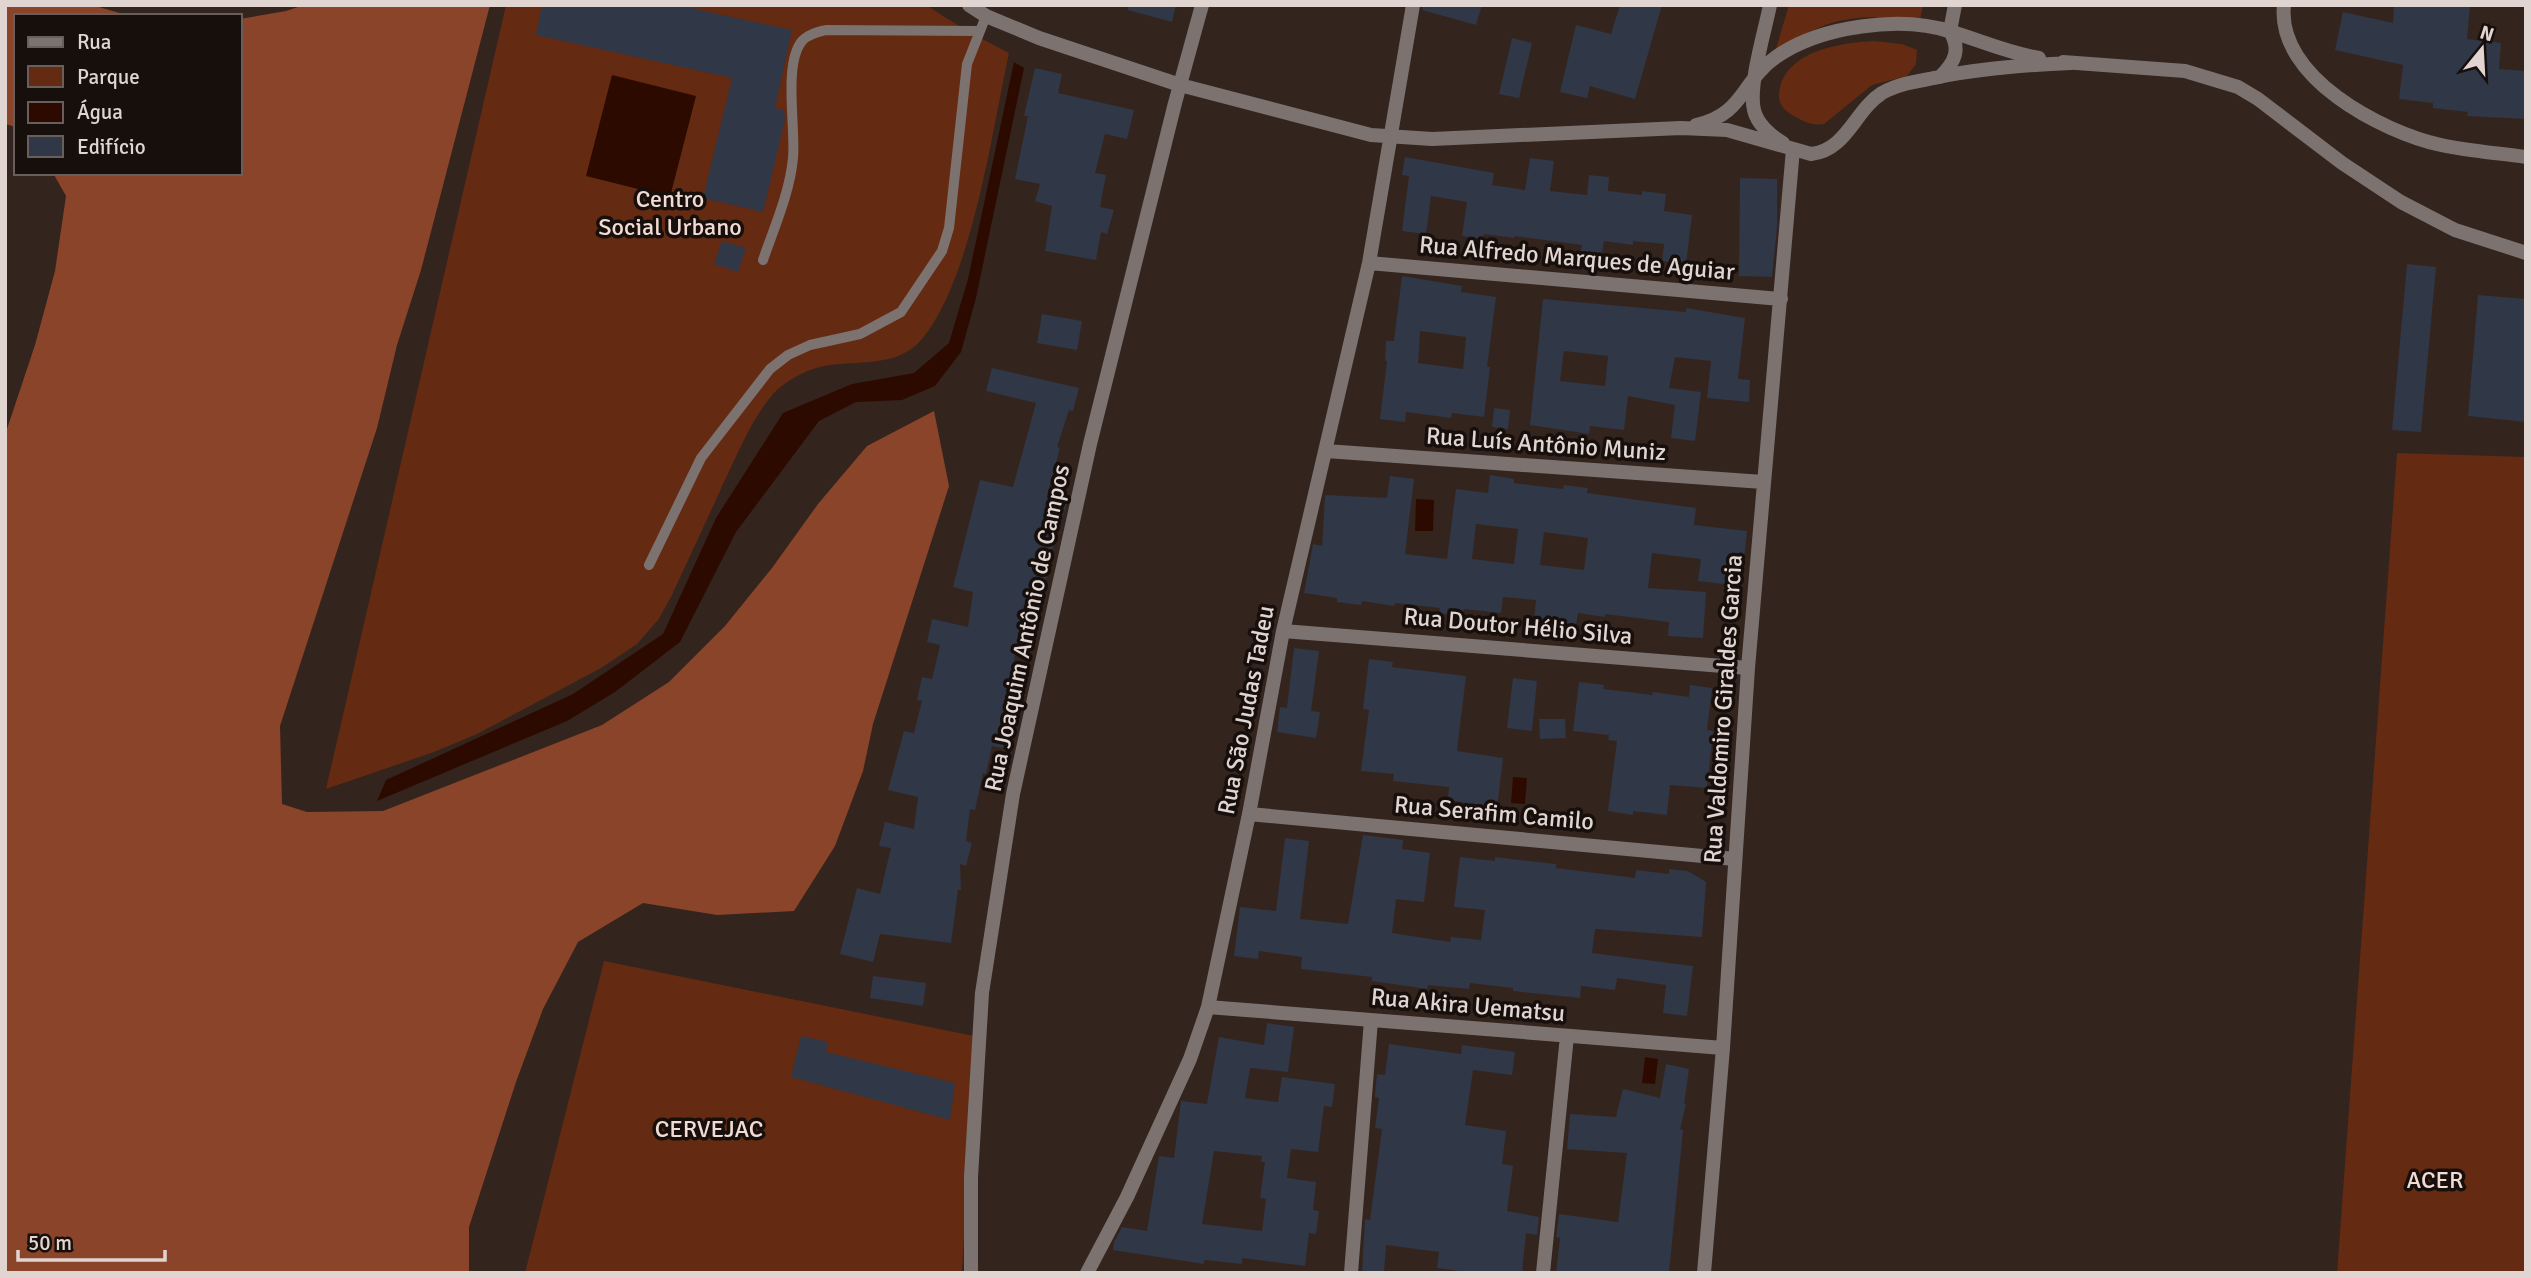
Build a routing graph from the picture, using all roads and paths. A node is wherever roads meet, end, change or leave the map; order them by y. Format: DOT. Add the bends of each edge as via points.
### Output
graph roads {
  1 [pos="969,5"];
  2 [pos="1202,5"];
  3 [pos="1413,5"];
  4 [pos="1770,5"];
  5 [pos="1955,5"];
  6 [pos="2284,5"];
  7 [pos="986,16"];
  8 [pos="979,31"];
  9 [pos="1950,31"];
  10 [pos="2079,64"];
  11 [pos="1756,77"];
  12 [pos="1940,77"];
  13 [pos="1180,85"];
  14 [pos="1681,128"];
  15 [pos="1390,137"];
  16 [pos="1793,149"];
  17 [pos="2526,157"];
  18 [pos="2526,253"];
  19 [pos="763,260"];
  20 [pos="1369,263"];
  21 [pos="1781,299"];
  22 [pos="1326,451"];
  23 [pos="1763,482"];
  24 [pos="649,565"];
  25 [pos="1283,631"];
  26 [pos="1748,668"];
  27 [pos="1249,814"];
  28 [pos="1735,859"];
  29 [pos="1209,1007"];
  30 [pos="1371,1020"];
  31 [pos="1567,1036"];
  32 [pos="1723,1048"];
  33 [pos="971,1273"];
  34 [pos="1087,1273"];
  35 [pos="1351,1273"];
  36 [pos="1544,1273"];
  37 [pos="1704,1273"];
  1 -- 7 [label="street"];
  2 -- 13 [label="street, Rua Joaquim Antônio de Campos"];
  3 -- 15 [label="street, Rua São Judas Tadeu"];
  4 -- 11 [label="street"];
  5 -- 9 [label="street"];
  6 -- 17 [label="street" via="2290,41 2304,66 2369,118 2441,145"];
  7 -- 8 [label="lane"];
  7 -- 13 [label="street"];
  8 -- 19 [label="lane" via="826,30 801,42 792,89 793,157"];
  8 -- 24 [label="lane" via="967,64 951,216 942,251 901,312 860,334 810,345 770,369 701,458"];
  9 -- 10 [label="street" via="2000,50"];
  9 -- 11 [label="street" via="1900,23 1858,26 1801,43 1766,65"];
  9 -- 12 [label="street" via="1956,40 1956,54"];
  10 -- 12 [label="street" via="2002,66"];
  10 -- 18 [label="street" via="2185,71 2238,87 2342,163 2429,217"];
  11 -- 14 [label="street" via="1723,116"];
  11 -- 16 [label="street" via="1754,109 1759,121"];
  12 -- 16 [label="street" via="1909,83 1872,100 1842,139 1822,153"];
  13 -- 15 [label="street"];
  13 -- 33 [label="street, Rua Joaquim Antônio de Campos" via="1090,444 1013,794 981,1003 971,1177"];
  14 -- 15 [label="street"];
  14 -- 16 [label="street" via="1727,130"];
  15 -- 20 [label="street, Rua São Judas Tadeu"];
  16 -- 21 [label="street, Rua Valdomiro Giraldes Garcia"];
  20 -- 21 [label="street, Rua Alfredo Marques de Aguiar"];
  20 -- 22 [label="street, Rua São Judas Tadeu"];
  21 -- 23 [label="street, Rua Valdomiro Giraldes Garcia"];
  22 -- 23 [label="street, Rua Luís Antônio Muniz"];
  22 -- 25 [label="street, Rua São Judas Tadeu"];
  23 -- 26 [label="street, Rua Valdomiro Giraldes Garcia"];
  25 -- 26 [label="street, Rua Doutor Hélio Silva"];
  25 -- 27 [label="street, Rua São Judas Tadeu"];
  26 -- 28 [label="street, Rua Valdomiro Giraldes Garcia"];
  27 -- 28 [label="street, Rua Serafim Camilo"];
  27 -- 29 [label="street, Rua São Judas Tadeu"];
  28 -- 32 [label="street, Rua Valdomiro Giraldes Garcia"];
  29 -- 30 [label="street, Rua Akira Uematsu"];
  29 -- 34 [label="street, Rua São Judas Tadeu" via="1190,1059"];
  30 -- 31 [label="street, Rua Akira Uematsu"];
  30 -- 35 [label="street"];
  31 -- 32 [label="street, Rua Akira Uematsu"];
  31 -- 36 [label="street"];
  32 -- 37 [label="street, Rua Valdomiro Giraldes Garcia"];
}
